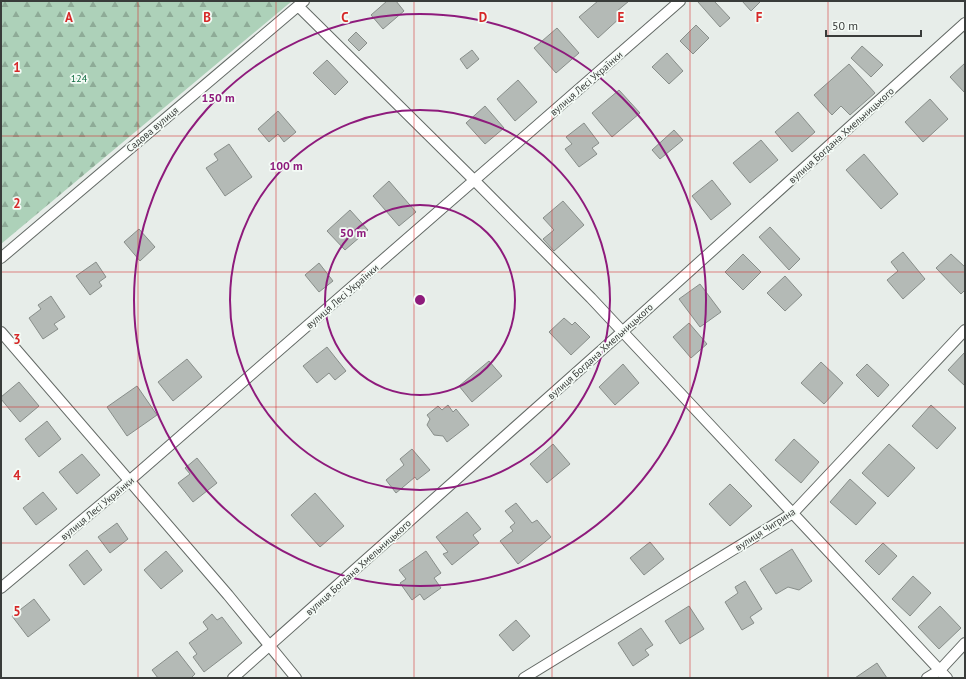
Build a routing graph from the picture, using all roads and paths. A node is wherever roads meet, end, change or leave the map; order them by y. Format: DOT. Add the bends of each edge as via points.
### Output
graph roads {
  1 [pos="680,1"];
  2 [pos="301,3"];
  3 [pos="965,23"];
  4 [pos="475,181"];
  5 [pos="1,258"];
  6 [pos="965,330"];
  7 [pos="1,332"];
  8 [pos="622,332"];
  9 [pos="129,481"];
  10 [pos="792,513"];
  11 [pos="1,588"];
  12 [pos="965,643"];
  13 [pos="269,647"];
  14 [pos="940,670"];
  15 [pos="233,678"];
  16 [pos="296,678"];
  17 [pos="524,678"];
  18 [pos="928,678"];
  19 [pos="947,678"];
  1 -- 4 [label="street, вулиця Лесі Українки"];
  2 -- 4 [label="street"];
  2 -- 5 [label="street, Садова вулиця"];
  3 -- 8 [label="street, вулиця Богдана Хмельницького"];
  4 -- 8 [label="street"];
  4 -- 9 [label="street, вулиця Лесі Українки"];
  6 -- 10 [label="street, вулиця Чигрина"];
  7 -- 9 [label="street"];
  8 -- 10 [label="street"];
  8 -- 13 [label="street, вулиця Богдана Хмельницького"];
  9 -- 11 [label="street, вулиця Лесі Українки"];
  9 -- 13 [label="street" via="228,595"];
  10 -- 14 [label="street"];
  10 -- 17 [label="street, вулиця Чигрина"];
  12 -- 14 [label="street"];
  13 -- 15 [label="street, вулиця Богдана Хмельницького"];
  13 -- 16 [label="street"];
  14 -- 18 [label="street"];
  14 -- 19 [label="street"];
}
